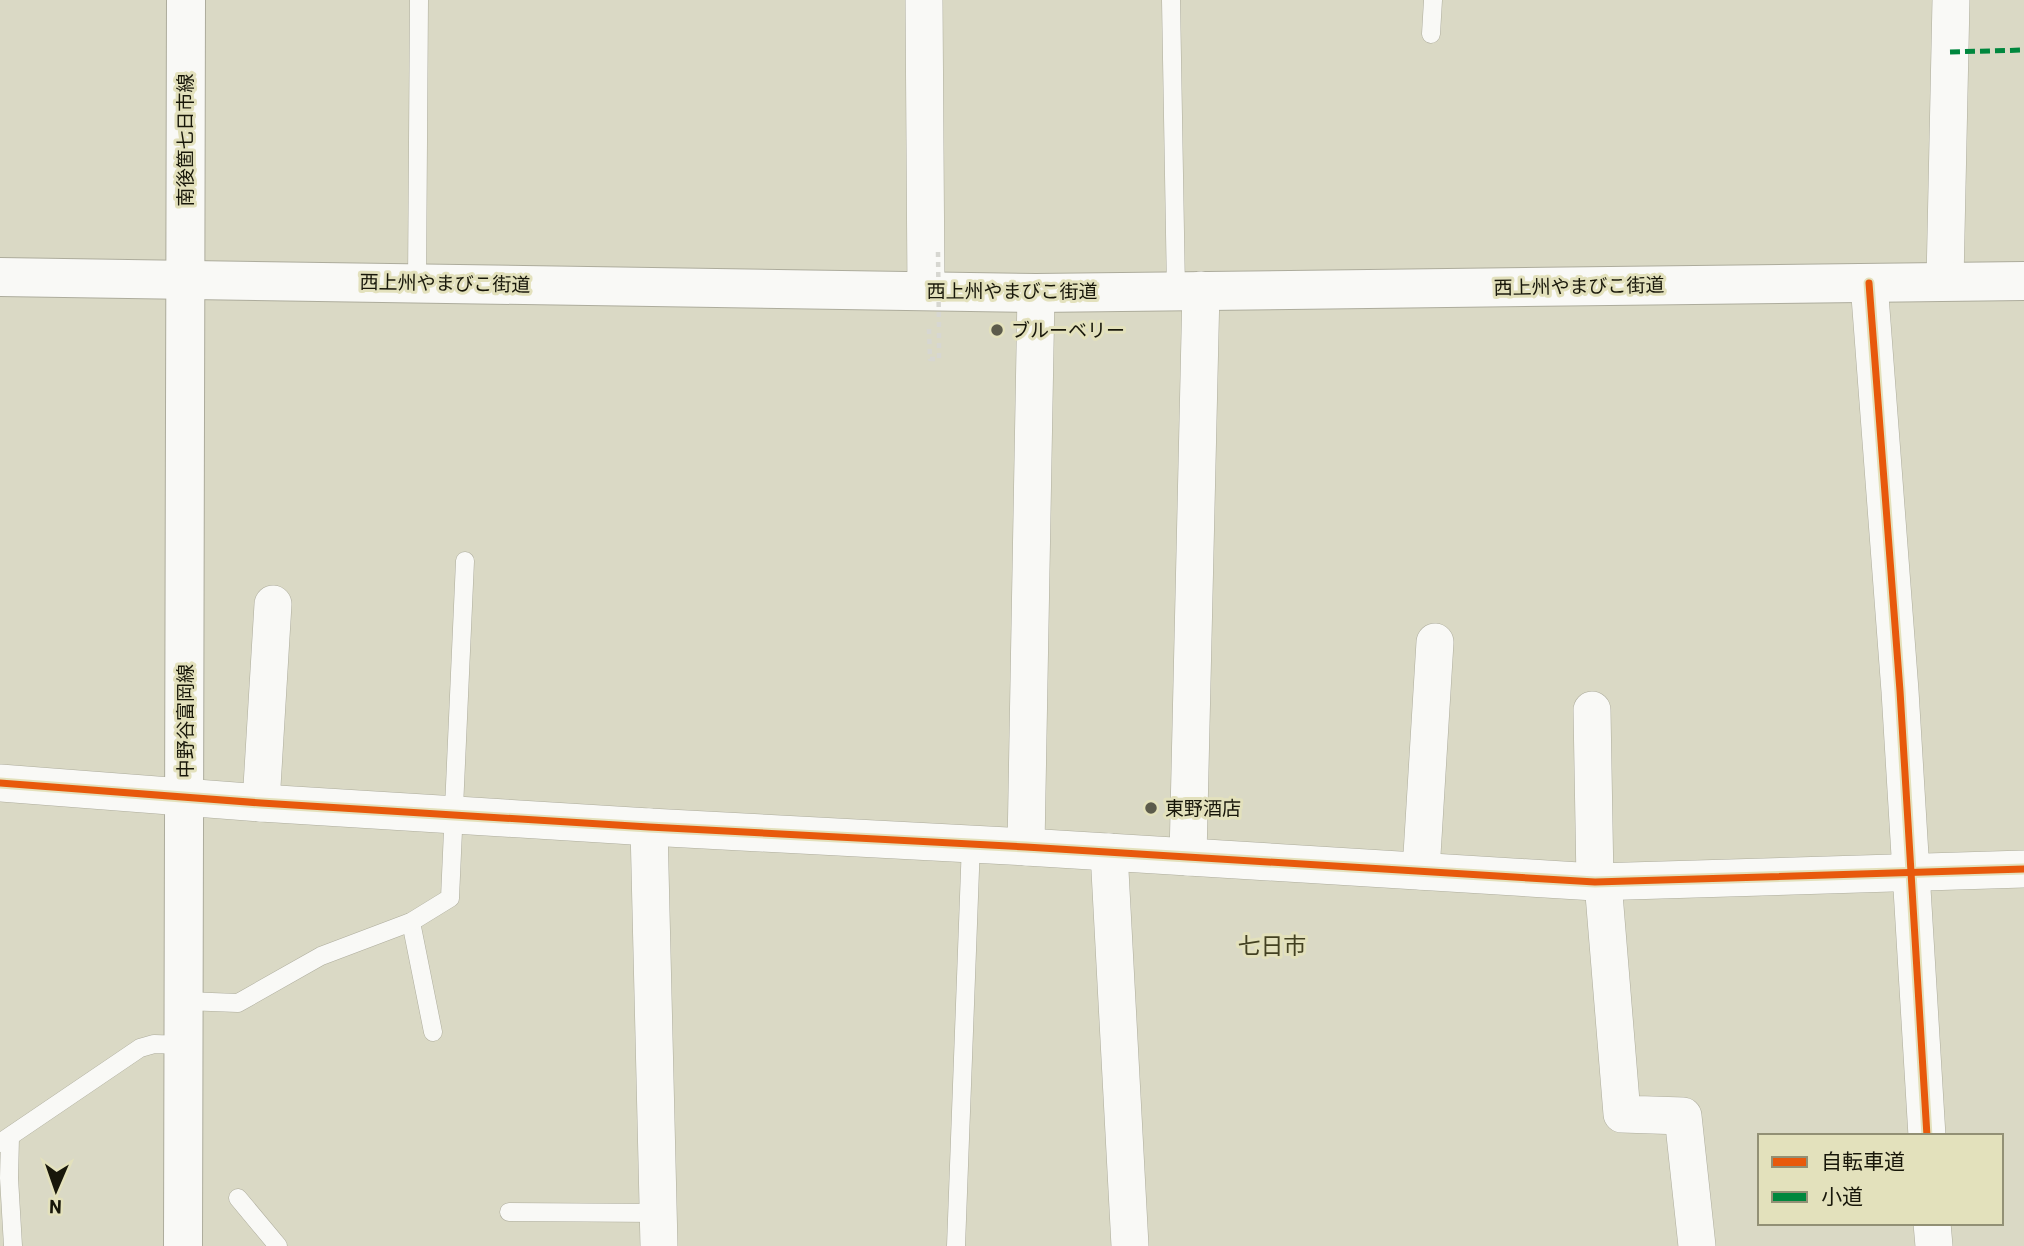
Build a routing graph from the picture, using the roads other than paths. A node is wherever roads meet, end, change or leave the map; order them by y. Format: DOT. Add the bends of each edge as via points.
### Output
graph roads {
  1 [pos="186,0"];
  2 [pos="419,0"];
  3 [pos="924,0"];
  4 [pos="1171,0"];
  5 [pos="1433,0"];
  6 [pos="1951,0"];
  7 [pos="1430,34"];
  8 [pos="0,277"];
  9 [pos="184,279"];
  10 [pos="1945,281"];
  11 [pos="2024,281"];
  12 [pos="417,283"];
  13 [pos="1869,283"];
  14 [pos="1189,291"];
  15 [pos="1036,293"];
  16 [pos="927,304"];
  17 [pos="465,561"];
  18 [pos="273,604"];
  19 [pos="1435,642"];
  20 [pos="1591,710"];
  21 [pos="0,783"];
  22 [pos="186,798"];
  23 [pos="261,803"];
  24 [pos="456,815"];
  25 [pos="649,827"];
  26 [pos="971,844"];
  27 [pos="1026,846"];
  28 [pos="1109,852"];
  29 [pos="1188,857"];
  30 [pos="2024,869"];
  31 [pos="1421,871"];
  32 [pos="1910,873"];
  33 [pos="1599,882"];
  34 [pos="411,922"];
  35 [pos="185,1001"];
  36 [pos="433,1032"];
  37 [pos="184,1045"];
  38 [pos="1927,1134"];
  39 [pos="5,1140"];
  40 [pos="237,1198"];
  41 [pos="509,1212"];
  42 [pos="1932,1225"];
  43 [pos="659,1229"];
  44 [pos="13,1246"];
  45 [pos="183,1246"];
  46 [pos="278,1246"];
  47 [pos="956,1246"];
  48 [pos="1130,1246"];
  49 [pos="1697,1246"];
  50 [pos="1934,1246"];
  1 -- 9 [label="main road, 南後箇七日市線"];
  2 -- 12 [label="lane"];
  3 -- 16 [label="street"];
  4 -- 14 [label="lane"];
  5 -- 7 [label="lane"];
  6 -- 10 [label="street"];
  8 -- 9 [label="main road, 西上州やまびこ街道"];
  9 -- 12 [label="main road, 西上州やまびこ街道"];
  9 -- 22 [label="main road, 中野谷富岡線"];
  10 -- 11 [label="main road, 西上州やまびこ街道"];
  10 -- 13 [label="main road, 西上州やまびこ街道"];
  12 -- 16 [label="main road, 西上州やまびこ街道"];
  13 -- 14 [label="main road, 西上州やまびこ街道"];
  13 -- 32 [label="street"];
  14 -- 15 [label="main road, 西上州やまびこ街道"];
  14 -- 29 [label="street"];
  15 -- 16 [label="main road, 西上州やまびこ街道"];
  15 -- 27 [label="street"];
  17 -- 24 [label="lane"];
  18 -- 23 [label="street"];
  19 -- 31 [label="street"];
  20 -- 33 [label="street"];
  21 -- 22 [label="street"];
  22 -- 23 [label="street"];
  22 -- 35 [label="main road, 中野谷富岡線"];
  23 -- 24 [label="street"];
  24 -- 25 [label="street"];
  24 -- 34 [label="lane" via="450,898"];
  25 -- 26 [label="street"];
  25 -- 43 [label="street"];
  26 -- 27 [label="street"];
  26 -- 47 [label="lane"];
  27 -- 28 [label="street"];
  28 -- 29 [label="street"];
  28 -- 48 [label="street"];
  29 -- 31 [label="street"];
  30 -- 32 [label="street"];
  31 -- 33 [label="street"];
  32 -- 33 [label="street"];
  32 -- 38 [label="street"];
  33 -- 49 [label="street" via="1622,1114 1683,1116"];
  34 -- 35 [label="lane" via="321,956 238,1003"];
  34 -- 36 [label="lane"];
  35 -- 37 [label="main road, 中野谷富岡線"];
  37 -- 39 [label="lane" via="140,1048"];
  37 -- 45 [label="main road, 中野谷富岡線"];
  39 -- 44 [label="lane"];
  40 -- 46 [label="lane"];
  41 -- 43 [label="lane"];
  42 -- 50 [label="street"];
}
